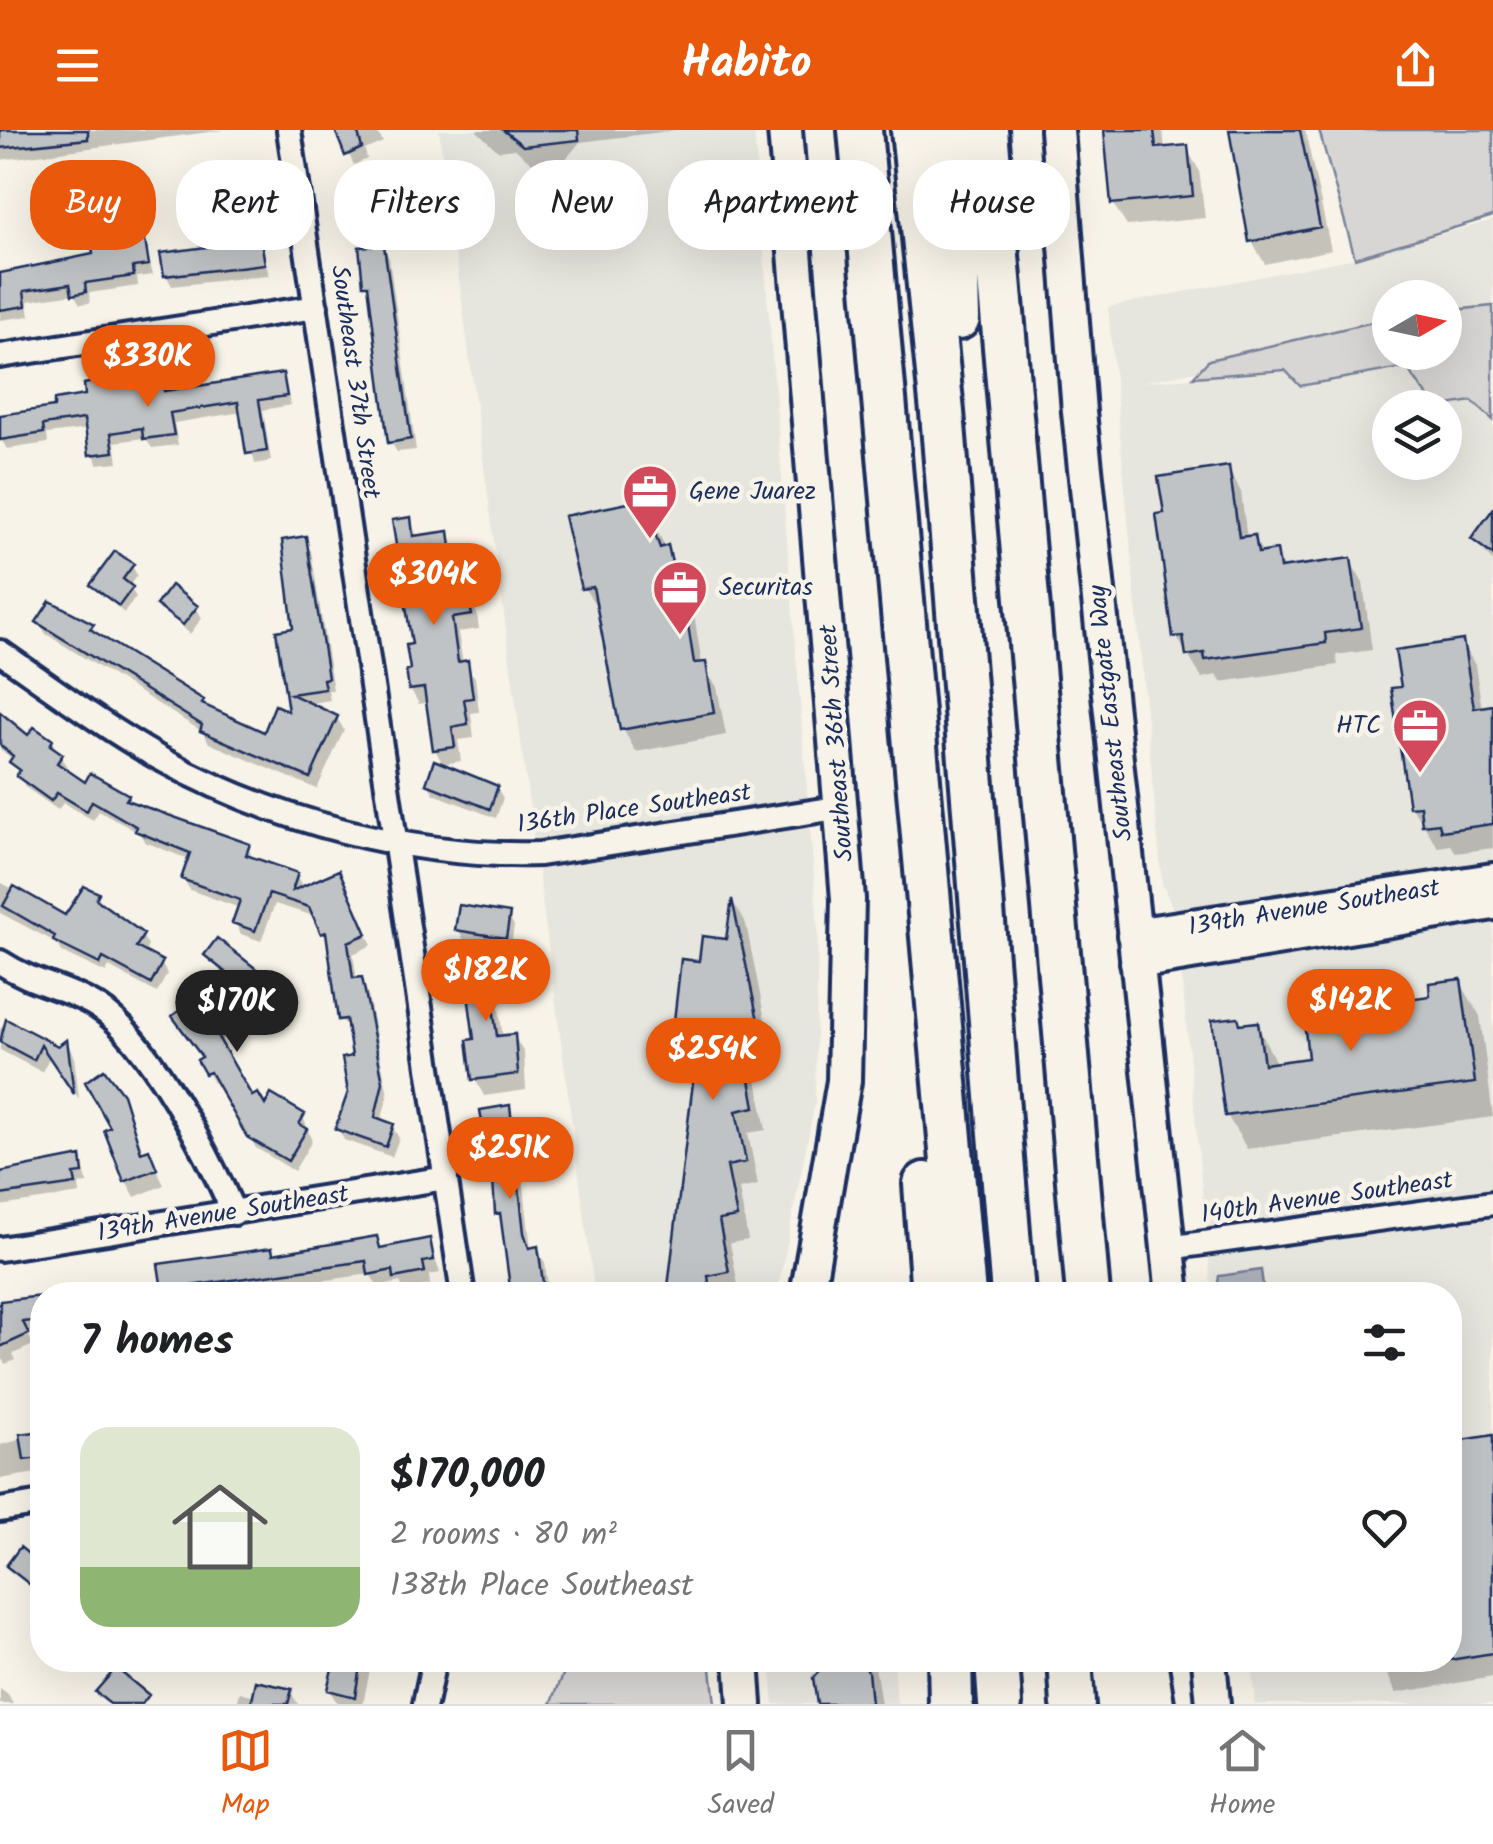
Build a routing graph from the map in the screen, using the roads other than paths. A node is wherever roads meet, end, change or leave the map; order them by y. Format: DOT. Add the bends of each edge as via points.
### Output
graph roads {
  1 [pos="289,130"];
  2 [pos="784,130"];
  3 [pos="860,130"];
  4 [pos="913,130"];
  5 [pos="952,130"];
  6 [pos="986,130"];
  7 [pos="1057,130"];
  8 [pos="316,307"];
  9 [pos="0,356"];
  10 [pos="0,652"];
  11 [pos="844,807"];
  12 [pos="395,841"];
  13 [pos="1493,880"];
  14 [pos="1493,903"];
  15 [pos="1135,948"];
  16 [pos="933,956"];
  17 [pos="0,962"];
  18 [pos="446,1178"];
  19 [pos="1493,1203"];
  20 [pos="234,1213"];
  21 [pos="0,1248"];
  22 [pos="1168,1248"];
  23 [pos="462,1282"];
  24 [pos="808,1282"];
  25 [pos="932,1282"];
  26 [pos="963,1282"];
  27 [pos="1012,1282"];
  28 [pos="1034,1282"];
  29 [pos="1087,1282"];
  30 [pos="1171,1282"];
  31 [pos="30,1506"];
  32 [pos="0,1510"];
  33 [pos="432,1672"];
  34 [pos="743,1672"];
  35 [pos="950,1672"];
  36 [pos="996,1672"];
  37 [pos="1045,1672"];
  38 [pos="1071,1672"];
  39 [pos="1116,1672"];
  40 [pos="1147,1672"];
  41 [pos="1209,1672"];
  42 [pos="425,1704"];
  43 [pos="745,1704"];
  44 [pos="951,1704"];
  45 [pos="998,1704"];
  46 [pos="1047,1704"];
  47 [pos="1073,1704"];
  48 [pos="1119,1704"];
  49 [pos="1152,1704"];
  50 [pos="1213,1704"];
  1 -- 8 [label="street, Southeast 37th Street"];
  2 -- 11 [label="main road, Southeast 36th Street"];
  3 -- 16 [label="highway"];
  4 -- 27 [label="highway"];
  5 -- 28 [label="highway" via="960,400 978,655"];
  6 -- 29 [label="highway"];
  7 -- 15 [label="main road, Southeast Eastgate Way"];
  8 -- 9 [label="street"];
  8 -- 12 [label="street, Southeast 37th Street"];
  10 -- 12 [label="street, 136th Place Southeast" via="159,757 210,782 280,812"];
  11 -- 12 [label="street, 136th Place Southeast" via="540,854"];
  11 -- 24 [label="main road, Southeast 36th Street" via="844,1081"];
  12 -- 18 [label="street, Southeast 37th Street"];
  13 -- 15 [label="main road, 139th Avenue Southeast"];
  14 -- 15 [label="main road, 139th Avenue Southeast"];
  15 -- 22 [label="main road, Southeast Eastgate Way"];
  16 -- 25 [label="highway" via="915,1040"];
  16 -- 26 [label="highway"];
  17 -- 20 [label="street" via="30,982 97,1006 136,1040"];
  18 -- 20 [label="street, 139th Avenue Southeast"];
  18 -- 23 [label="street, Southeast 37th Street"];
  19 -- 22 [label="street, 140th Avenue Southeast"];
  20 -- 21 [label="street, 139th Avenue Southeast"];
  22 -- 30 [label="main road, Southeast Eastgate Way"];
  31 -- 32 [label="street"];
  33 -- 42 [label="street"];
  34 -- 43 [label="main road"];
  35 -- 44 [label="highway"];
  36 -- 45 [label="highway"];
  37 -- 46 [label="highway"];
  38 -- 47 [label="highway"];
  39 -- 48 [label="highway"];
  40 -- 49 [label="highway"];
  41 -- 50 [label="main road"];
}
